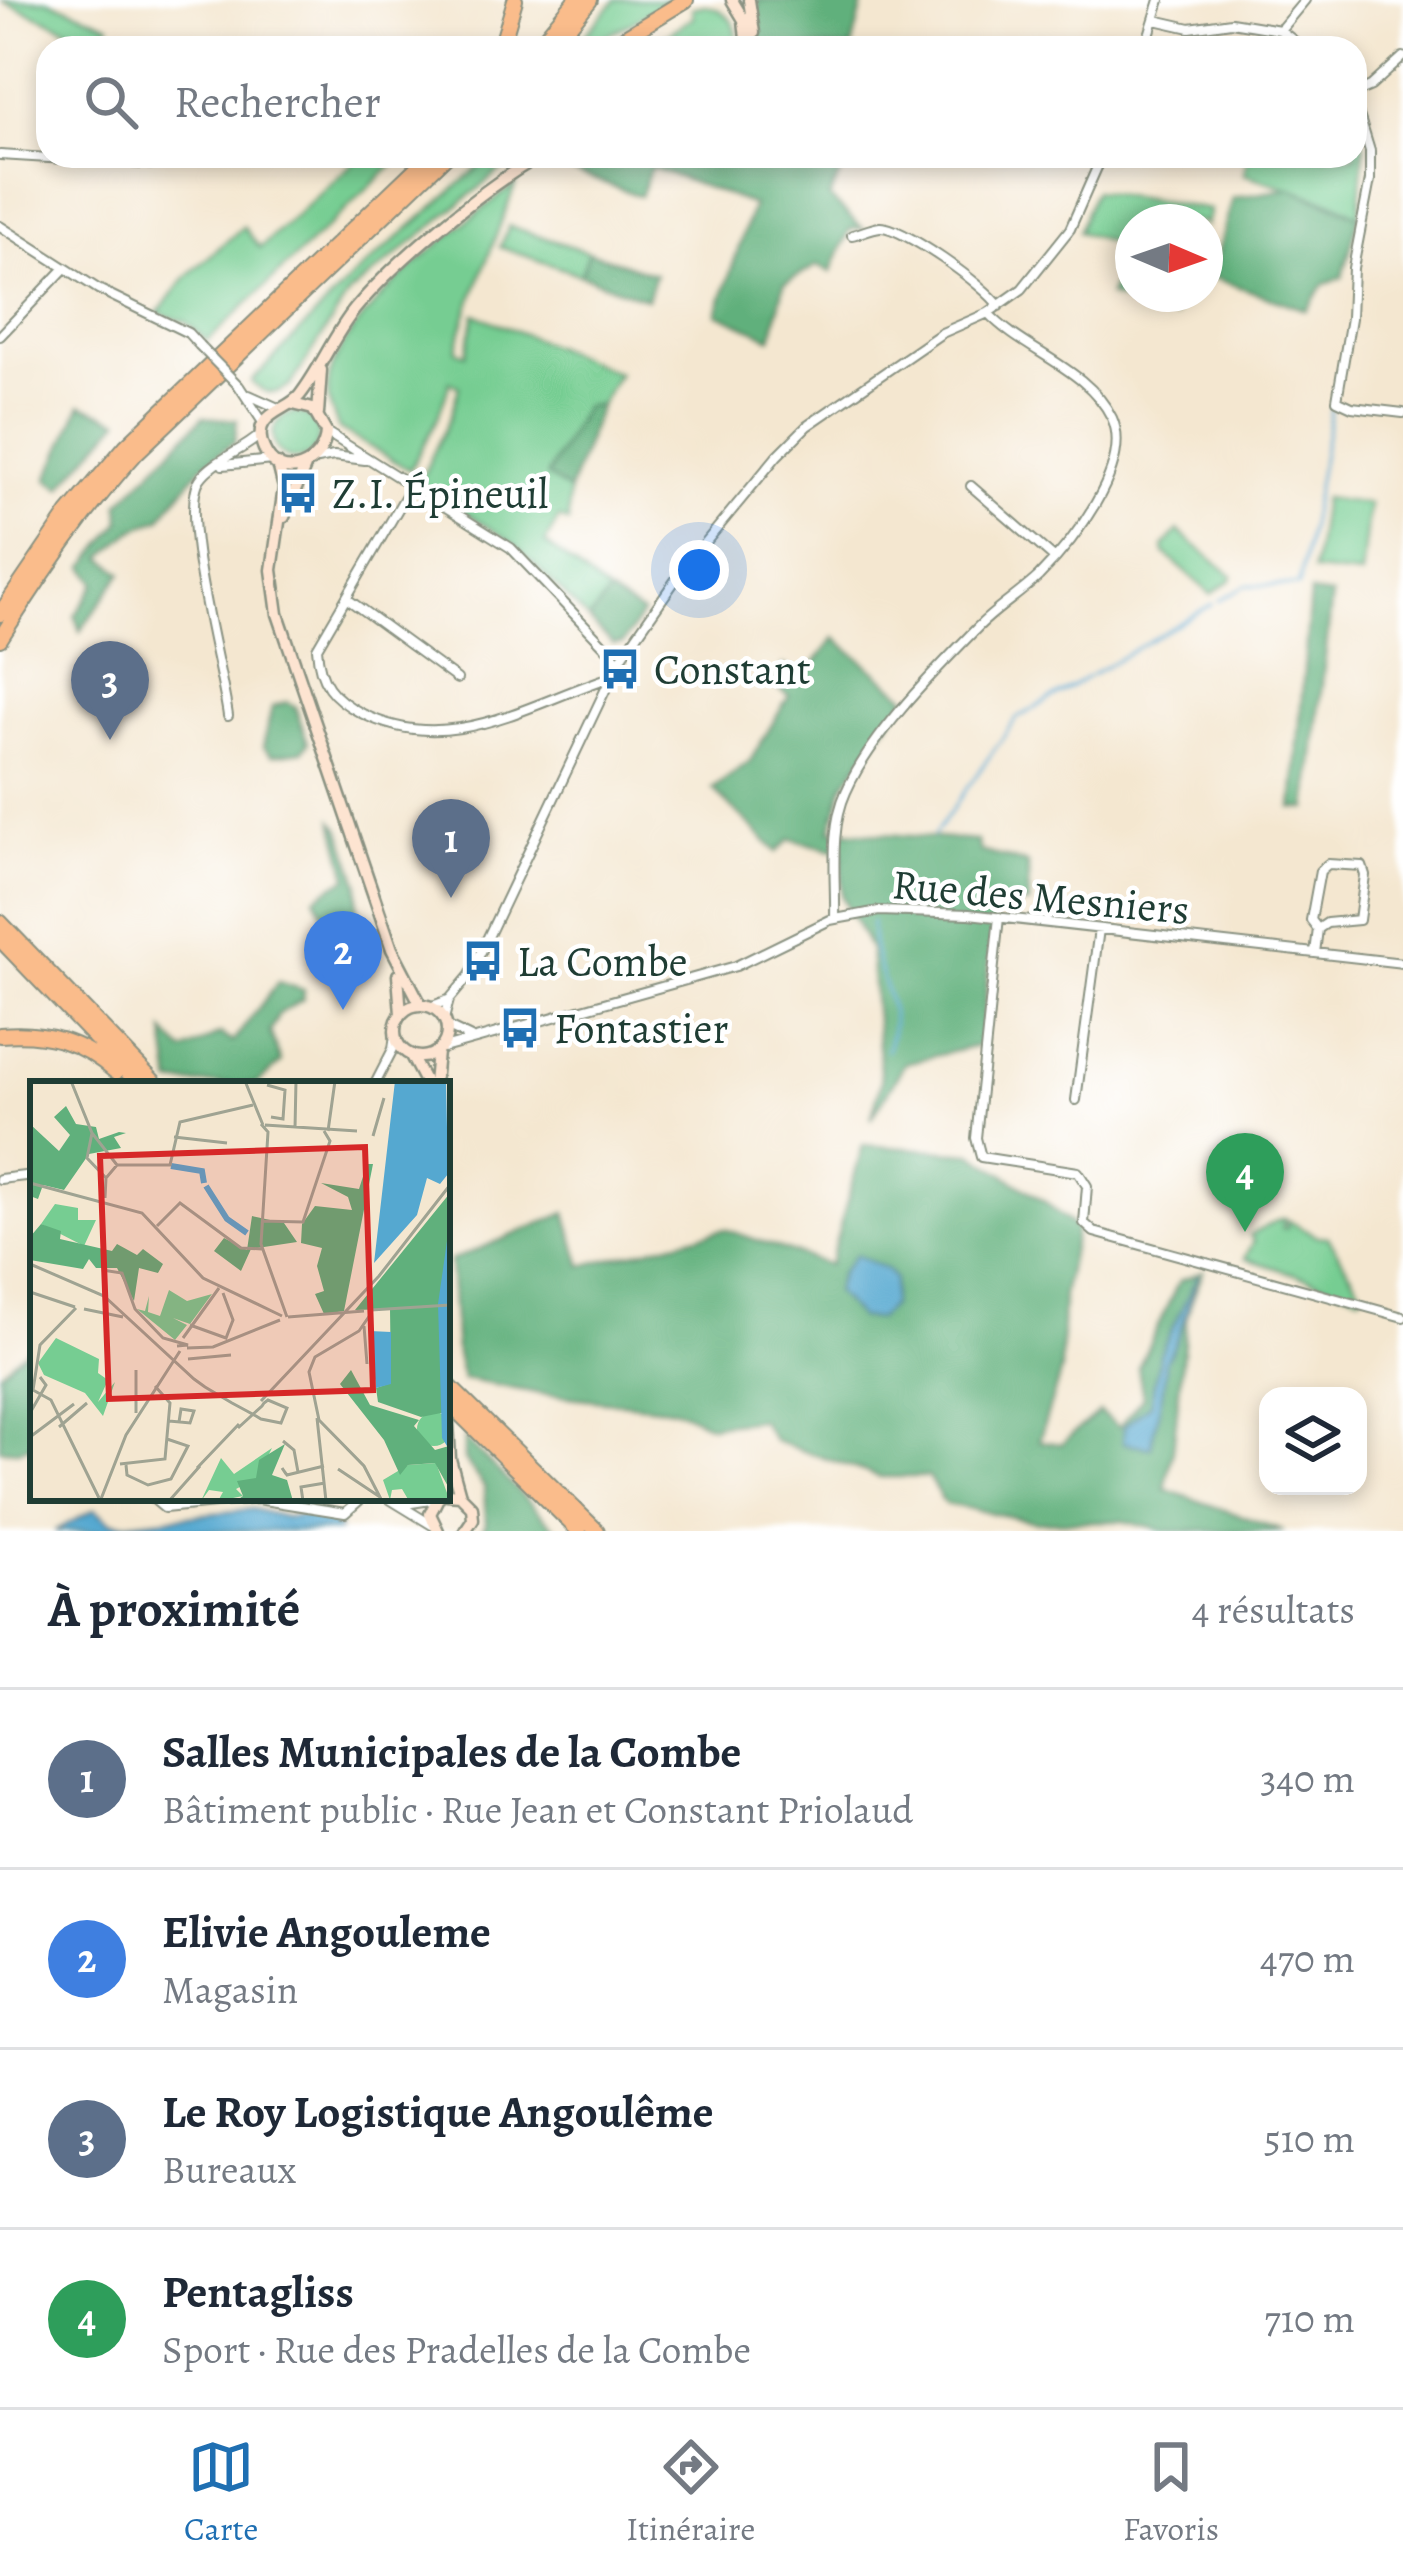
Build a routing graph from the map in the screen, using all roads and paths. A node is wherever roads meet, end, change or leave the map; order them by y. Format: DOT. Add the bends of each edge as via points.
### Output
graph roads {
  1 [pos="515,0"];
  2 [pos="576,0"];
  3 [pos="590,0"];
  4 [pos="686,0"];
  5 [pos="732,0"];
  6 [pos="749,0"];
  7 [pos="1160,0"];
  8 [pos="1305,0"];
  9 [pos="1155,20"];
  10 [pos="1280,30"];
  11 [pos="504,36"];
  12 [pos="546,36"];
  13 [pos="561,36"];
  14 [pos="628,36"];
  15 [pos="748,36"];
  16 [pos="750,36"];
  17 [pos="1149,36"];
  18 [pos="1288,36"];
  19 [pos="1403,57"];
  20 [pos="1367,89"];
  21 [pos="1367,140"];
  22 [pos="0,155"];
  23 [pos="36,157"];
  24 [pos="418,168"];
  25 [pos="427,168"];
  26 [pos="521,168"];
  27 [pos="1096,168"];
  28 [pos="0,226"];
  29 [pos="852,235"];
  30 [pos="65,268"];
  31 [pos="999,306"];
  32 [pos="988,313"];
  33 [pos="0,336"];
  34 [pos="322,362"];
  35 [pos="248,395"];
  36 [pos="293,404"];
  37 [pos="278,408"];
  38 [pos="1403,413"];
  39 [pos="318,414"];
  40 [pos="263,429"];
  41 [pos="326,432"];
  42 [pos="317,459"];
  43 [pos="275,462"];
  44 [pos="373,462"];
  45 [pos="216,466"];
  46 [pos="305,466"];
  47 [pos="412,485"];
  48 [pos="971,486"];
  49 [pos="278,531"];
  50 [pos="1054,557"];
  51 [pos="50,560"];
  52 [pos="346,598"];
  53 [pos="0,617"];
  54 [pos="0,639"];
  55 [pos="0,649"];
  56 [pos="619,661"];
  57 [pos="612,676"];
  58 [pos="457,679"];
  59 [pos="227,716"];
  60 [pos="0,907"];
  61 [pos="999,917"];
  62 [pos="835,918"];
  63 [pos="0,922"];
  64 [pos="1099,928"];
  65 [pos="1318,929"];
  66 [pos="0,938"];
  67 [pos="392,949"];
  68 [pos="1315,953"];
  69 [pos="1403,963"];
  70 [pos="449,1000"];
  71 [pos="426,1006"];
  72 [pos="401,1014"];
  73 [pos="445,1023"];
  74 [pos="0,1035"];
  75 [pos="395,1035"];
  76 [pos="478,1039"];
  77 [pos="439,1050"];
  78 [pos="125,1052"];
  79 [pos="409,1055"];
  80 [pos="385,1062"];
  81 [pos="124,1081"];
  82 [pos="136,1081"];
  83 [pos="153,1081"];
  84 [pos="376,1081"];
  85 [pos="428,1081"];
  86 [pos="431,1081"];
  87 [pos="1076,1100"];
  88 [pos="30,1174"];
  89 [pos="0,1179"];
  90 [pos="1403,1317"];
  91 [pos="450,1387"];
  92 [pos="450,1405"];
  93 [pos="453,1494"];
  94 [pos="156,1501"];
  95 [pos="236,1501"];
  96 [pos="270,1501"];
  97 [pos="359,1501"];
  98 [pos="396,1501"];
  99 [pos="420,1501"];
  100 [pos="403,1504"];
  101 [pos="435,1528"];
  102 [pos="465,1531"];
  103 [pos="579,1531"];
  104 [pos="597,1531"];
  1 -- 11 [label="highway"];
  2 -- 12 [label="highway"];
  3 -- 13 [label="highway"];
  4 -- 14 [label="highway"];
  5 -- 15 [label="street"];
  6 -- 16 [label="street"];
  7 -- 9 [label="street"];
  8 -- 10 [label="street"];
  9 -- 10 [label="street"];
  9 -- 17 [label="street"];
  10 -- 18 [label="street"];
  19 -- 20 [label="street"];
  21 -- 38 [label="street" via="1370,180 1337,400"];
  22 -- 23 [label="street"];
  24 -- 53 [label="highway" via="126,446 69,513"];
  25 -- 51 [label="highway" via="136,453"];
  26 -- 34 [label="street" via="382,282"];
  27 -- 31 [label="street" via="1063,240"];
  28 -- 30 [label="street"];
  29 -- 31 [label="street" via="881,227 898,232 976,281"];
  30 -- 33 [label="street"];
  30 -- 35 [label="street, bridge" via="188,333"];
  31 -- 32 [label="street"];
  32 -- 50 [label="street" via="1089,390 1113,420 1117,450 1105,484"];
  32 -- 56 [label="street" via="934,338 794,438 681,572"];
  34 -- 36 [label="street"];
  34 -- 39 [label="street"];
  35 -- 37 [label="street"];
  35 -- 40 [label="street"];
  36 -- 37 [label="street"];
  36 -- 39 [label="street"];
  37 -- 40 [label="street"];
  39 -- 41 [label="street"];
  40 -- 43 [label="street"];
  40 -- 45 [label="street"];
  41 -- 42 [label="street"];
  41 -- 44 [label="street"];
  42 -- 44 [label="street"];
  42 -- 46 [label="street"];
  43 -- 45 [label="street"];
  43 -- 46 [label="street"];
  43 -- 49 [label="street" via="284,488"];
  44 -- 47 [label="street"];
  45 -- 59 [label="street" via="195,492 193,531"];
  46 -- 49 [label="street"];
  47 -- 52 [label="street"];
  47 -- 56 [label="street" via="511,548"];
  48 -- 50 [label="street"];
  49 -- 67 [label="street" via="278,614"];
  50 -- 62 [label="street" via="902,709 845,792 836,827"];
  51 -- 54 [label="highway"];
  51 -- 55 [label="highway"];
  52 -- 57 [label="street" via="316,649 323,679 333,696 393,728 451,730"];
  52 -- 58 [label="street"];
  56 -- 57 [label="street"];
  57 -- 70 [label="street" via="470,975"];
  60 -- 78 [label="highway"];
  61 -- 62 [label="street, Rue des Mesniers" via="900,910"];
  61 -- 64 [label="street, Rue des Mesniers"];
  61 -- 90 [label="street" via="976,1138 981,1157 1078,1172 1087,1186 1084,1223 1094,1232"];
  62 -- 76 [label="street, Rue des Mesniers" via="736,966"];
  63 -- 78 [label="highway"];
  64 -- 68 [label="street, Rue des Mesniers"];
  64 -- 87 [label="street"];
  65 -- 65 [label="street" via="1311,920 1321,872 1328,864 1361,866 1359,920"];
  65 -- 68 [label="street"];
  66 -- 82 [label="highway"];
  67 -- 71 [label="street"];
  67 -- 72 [label="street"];
  68 -- 69 [label="street, Rue des Mesniers"];
  70 -- 71 [label="street"];
  70 -- 73 [label="street"];
  71 -- 72 [label="street"];
  71 -- 73 [label="street"];
  72 -- 75 [label="street"];
  73 -- 76 [label="street"];
  73 -- 77 [label="street"];
  74 -- 81 [label="highway" via="77,1044"];
  75 -- 79 [label="street"];
  75 -- 80 [label="street"];
  76 -- 77 [label="street, Rue des Mesniers"];
  77 -- 79 [label="street"];
  77 -- 86 [label="street"];
  78 -- 83 [label="highway"];
  79 -- 80 [label="street"];
  79 -- 85 [label="street"];
  80 -- 84 [label="street"];
  88 -- 89 [label="street"];
  91 -- 104 [label="highway"];
  92 -- 103 [label="highway"];
  93 -- 102 [label="street" via="473,1514"];
  94 -- 95 [label="street" via="164,1508"];
  96 -- 97 [label="street" via="345,1513"];
  98 -- 100 [label="street"];
  99 -- 100 [label="street"];
  100 -- 101 [label="street"];
}
